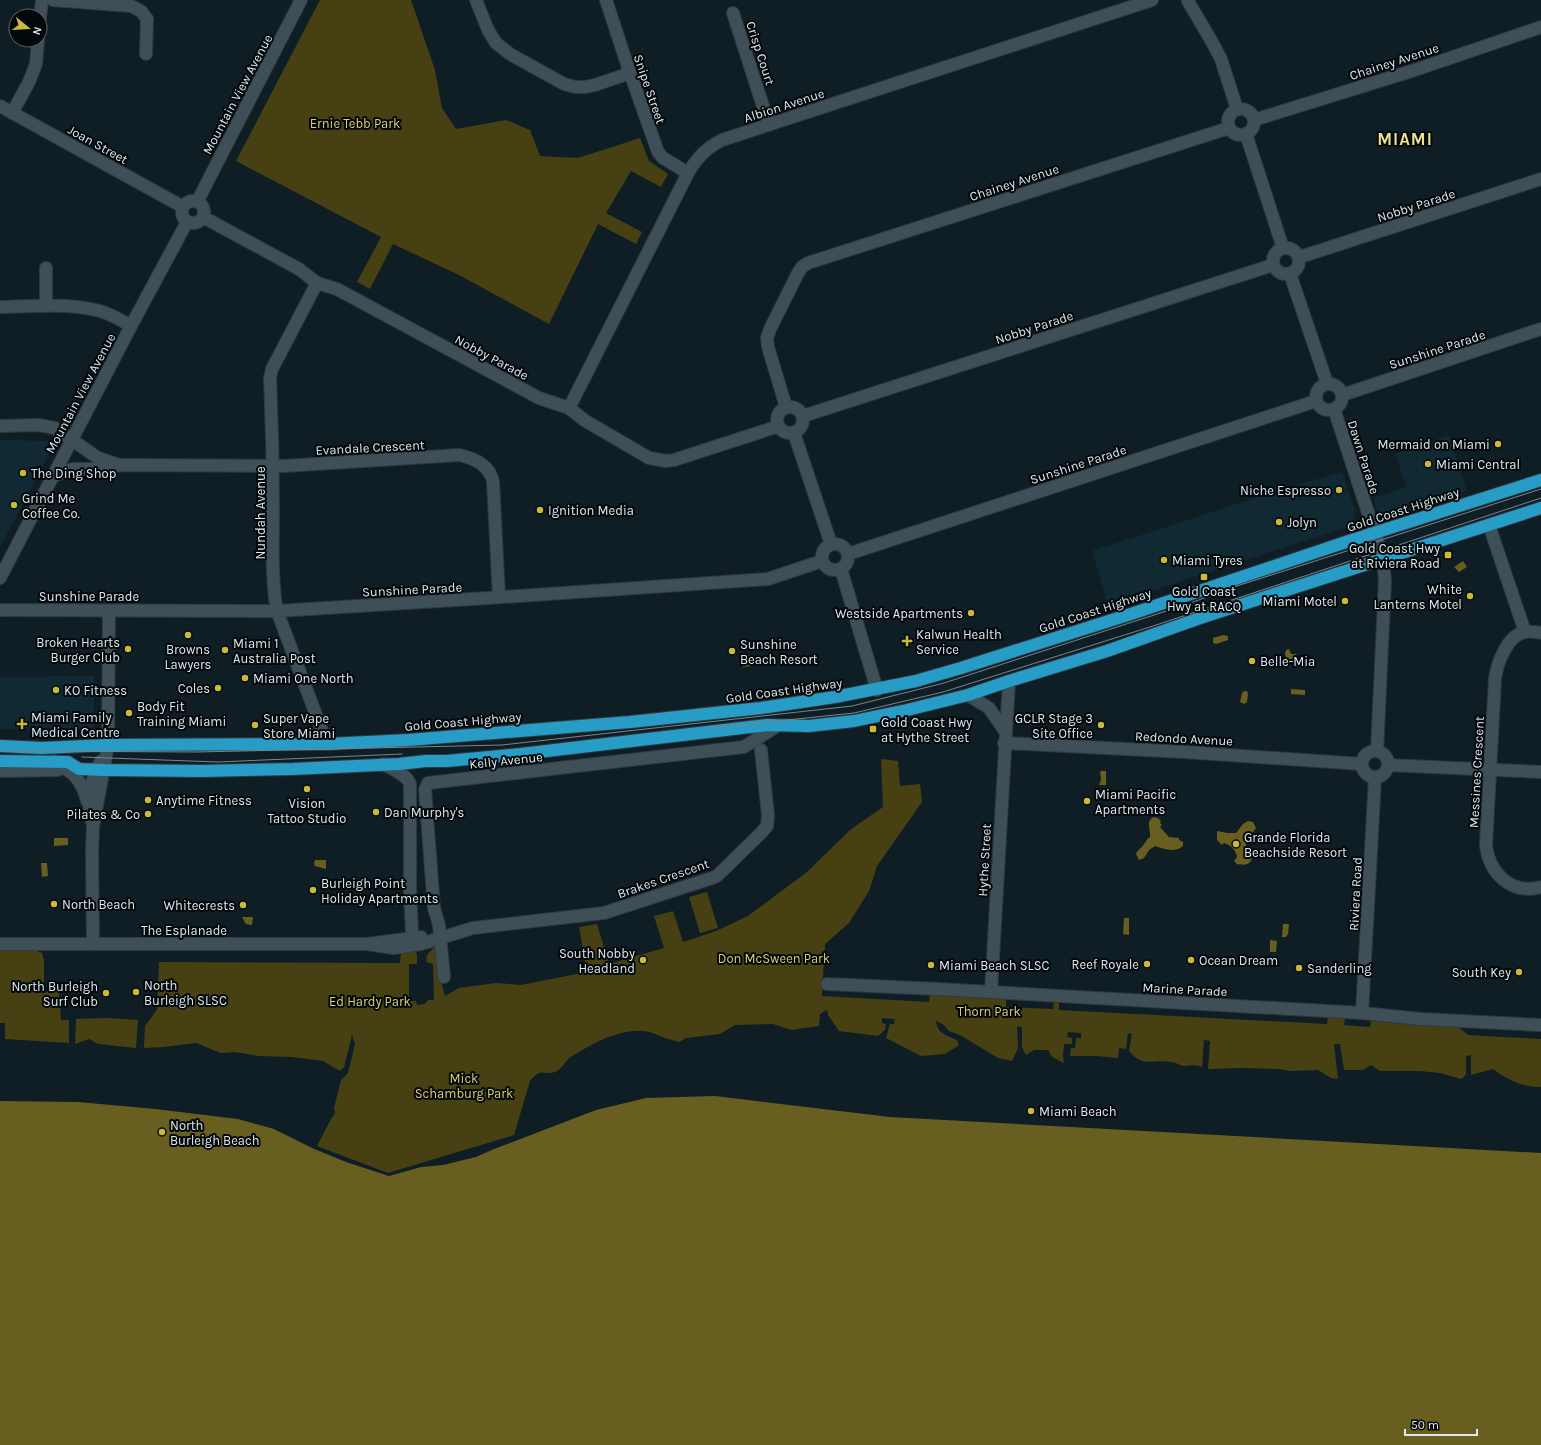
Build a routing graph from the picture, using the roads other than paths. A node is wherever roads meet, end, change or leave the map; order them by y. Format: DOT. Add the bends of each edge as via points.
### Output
graph roads {
  1 [pos="53,0"];
  2 [pos="301,0"];
  3 [pos="476,0"];
  4 [pos="606,0"];
  5 [pos="1152,0"];
  6 [pos="1185,0"];
  7 [pos="733,13"];
  8 [pos="1541,27"];
  9 [pos="37,48"];
  10 [pos="146,54"];
  11 [pos="630,73"];
  12 [pos="0,106"];
  13 [pos="1237,109"];
  14 [pos="12,113"];
  15 [pos="1254,120"];
  16 [pos="769,125"];
  17 [pos="1229,128"];
  18 [pos="1246,134"];
  19 [pos="688,173"];
  20 [pos="1541,179"];
  21 [pos="197,202"];
  22 [pos="183,207"];
  23 [pos="203,217"];
  24 [pos="187,222"];
  25 [pos="1283,248"];
  26 [pos="1300,257"];
  27 [pos="1273,265"];
  28 [pos="46,268"];
  29 [pos="1290,274"];
  30 [pos="317,283"];
  31 [pos="46,306"];
  32 [pos="0,307"];
  33 [pos="131,326"];
  34 [pos="1541,329"];
  35 [pos="1326,383"];
  36 [pos="1342,395"];
  37 [pos="1316,401"];
  38 [pos="786,407"];
  39 [pos="570,408"];
  40 [pos="1334,409"];
  41 [pos="803,416"];
  42 [pos="0,426"];
  43 [pos="778,426"];
  44 [pos="794,433"];
  45 [pos="72,440"];
  46 [pos="120,466"];
  47 [pos="273,466"];
  48 [pos="53,476"];
  49 [pos="1541,480"];
  50 [pos="1541,508"];
  51 [pos="1489,525"];
  52 [pos="1375,533"];
  53 [pos="831,544"];
  54 [pos="848,554"];
  55 [pos="1383,558"];
  56 [pos="822,561"];
  57 [pos="841,569"];
  58 [pos="0,578"];
  59 [pos="499,597"];
  60 [pos="0,610"];
  61 [pos="109,610"];
  62 [pos="277,610"];
  63 [pos="1524,632"];
  64 [pos="1541,633"];
  65 [pos="1009,681"];
  66 [pos="877,690"];
  67 [pos="968,695"];
  68 [pos="778,726"];
  69 [pos="1004,741"];
  70 [pos="327,744"];
  71 [pos="108,745"];
  72 [pos="0,746"];
  73 [pos="761,750"];
  74 [pos="1377,751"];
  75 [pos="0,761"];
  76 [pos="382,764"];
  77 [pos="1362,764"];
  78 [pos="1388,765"];
  79 [pos="56,766"];
  80 [pos="100,770"];
  81 [pos="1491,770"];
  82 [pos="0,771"];
  83 [pos="1541,772"];
  84 [pos="1375,778"];
  85 [pos="88,804"];
  86 [pos="93,827"];
  87 [pos="1541,887"];
  88 [pos="440,936"];
  89 [pos="417,941"];
  90 [pos="0,944"];
  91 [pos="93,944"];
  92 [pos="444,978"];
  93 [pos="827,984"];
  94 [pos="991,992"];
  95 [pos="1362,1013"];
  96 [pos="1541,1025"];
  1 -- 10 [label="street" via="131,6 140,11 147,19"];
  2 -- 21 [label="street, Mountain View Avenue"];
  3 -- 11 [label="street" via="496,43 510,54 564,84 584,87"];
  4 -- 11 [label="street, Snipe Street"];
  5 -- 16 [label="street, Albion Avenue"];
  6 -- 13 [label="street" via="1221,59"];
  7 -- 16 [label="street, Crisp Court"];
  8 -- 15 [label="street, Chainey Avenue" via="1415,70"];
  9 -- 14 [label="street" via="36,64 29,82"];
  11 -- 19 [label="street, Snipe Street" via="658,152 663,158"];
  12 -- 14 [label="street, Joan Street"];
  13 -- 15 [label="street" via="1247,110"];
  13 -- 17 [label="street" via="1229,115"];
  14 -- 22 [label="street, Joan Street"];
  15 -- 18 [label="street" via="1251,130"];
  16 -- 19 [label="street, Albion Avenue" via="714,144 702,153"];
  17 -- 18 [label="street" via="1238,135"];
  17 -- 38 [label="street, Chainey Avenue" via="808,263 798,273 768,338 768,347"];
  18 -- 25 [label="street"];
  19 -- 39 [label="street, Albion Avenue"];
  20 -- 26 [label="street, Nobby Parade"];
  21 -- 22 [label="street" via="191,201"];
  21 -- 23 [label="street" via="204,210"];
  22 -- 24 [label="street" via="182,214"];
  23 -- 24 [label="street" via="195,223"];
  23 -- 30 [label="street, Nobby Parade" via="299,269"];
  24 -- 33 [label="street, Mountain View Avenue"];
  25 -- 26 [label="street" via="1293,249"];
  25 -- 27 [label="street" via="1274,254"];
  26 -- 29 [label="street" via="1297,269"];
  27 -- 29 [label="street" via="1278,272"];
  27 -- 41 [label="street, Nobby Parade"];
  28 -- 31 [label="street"];
  29 -- 35 [label="street"];
  30 -- 39 [label="street, Nobby Parade" via="337,289 539,398"];
  30 -- 47 [label="street, Nundah Avenue" via="272,369 270,378"];
  31 -- 32 [label="street"];
  31 -- 33 [label="street" via="96,310"];
  33 -- 45 [label="street, Mountain View Avenue"];
  34 -- 36 [label="street, Sunshine Parade"];
  35 -- 36 [label="street" via="1336,385"];
  35 -- 37 [label="street" via="1317,390"];
  36 -- 40 [label="street" via="1340,405"];
  37 -- 40 [label="street" via="1321,408"];
  37 -- 54 [label="street, Sunshine Parade"];
  38 -- 41 [label="street" via="795,407"];
  38 -- 43 [label="street" via="778,415"];
  39 -- 43 [label="street, Nobby Parade" via="584,420 640,453 666,461"];
  40 -- 52 [label="street, Dawn Parade"];
  41 -- 44 [label="street" via="801,428"];
  42 -- 45 [label="street, Evandale Crescent" via="49,426"];
  43 -- 44 [label="street" via="785,432"];
  44 -- 53 [label="street"];
  45 -- 46 [label="street, Evandale Crescent" via="98,458"];
  45 -- 48 [label="street, Mountain View Avenue"];
  46 -- 47 [label="street, Evandale Crescent"];
  46 -- 48 [label="street, Evandale Crescent" via="103,469 73,468"];
  47 -- 59 [label="street, Evandale Crescent" via="459,455 480,463 491,473 493,481"];
  47 -- 62 [label="street, Nundah Avenue"];
  48 -- 58 [label="street, Mountain View Avenue"];
  49 -- 52 [label="highway, Gold Coast Highway"];
  50 -- 51 [label="highway"];
  51 -- 55 [label="highway"];
  51 -- 63 [label="street"];
  52 -- 55 [label="street, Dawn Parade"];
  52 -- 66 [label="highway, Gold Coast Highway" via="961,668 916,682"];
  53 -- 54 [label="street" via="840,544"];
  53 -- 56 [label="street" via="824,549"];
  54 -- 57 [label="street" via="847,563"];
  55 -- 65 [label="highway" via="1107,652"];
  55 -- 74 [label="street" via="1385,581"];
  56 -- 57 [label="street" via="827,568"];
  56 -- 59 [label="street, Sunshine Parade" via="768,579"];
  57 -- 66 [label="street"];
  59 -- 62 [label="street, Sunshine Parade"];
  60 -- 61 [label="street, Sunshine Parade"];
  61 -- 62 [label="street, Sunshine Parade"];
  61 -- 71 [label="street"];
  62 -- 70 [label="street, Nundah Avenue"];
  63 -- 64 [label="street"];
  63 -- 81 [label="street, Messines Crescent" via="1516,636 1500,657 1494,679"];
  65 -- 67 [label="highway"];
  65 -- 69 [label="street, Hythe Street"];
  66 -- 70 [label="highway, Gold Coast Highway" via="761,708 630,722 460,737"];
  67 -- 68 [label="highway" via="854,721 809,726"];
  67 -- 69 [label="street" via="989,708"];
  68 -- 76 [label="highway" via="521,754"];
  68 -- 88 [label="street, Kelly Avenue" via="744,747 428,783 425,790 435,909"];
  69 -- 77 [label="street, Redondo Avenue"];
  69 -- 94 [label="street, Hythe Street"];
  70 -- 71 [label="highway, Gold Coast Highway"];
  71 -- 72 [label="highway, Gold Coast Highway" via="42,748"];
  71 -- 80 [label="street"];
  73 -- 88 [label="street, Brakes Crescent" via="768,823 715,876 604,913 473,928 457,927"];
  74 -- 77 [label="street" via="1367,754"];
  74 -- 78 [label="street" via="1385,755"];
  75 -- 79 [label="highway"];
  76 -- 80 [label="highway" via="202,771"];
  76 -- 89 [label="street" via="407,778 410,784 410,895 412,930"];
  77 -- 84 [label="street" via="1368,775"];
  78 -- 81 [label="street"];
  78 -- 84 [label="street" via="1386,772"];
  79 -- 80 [label="highway"];
  79 -- 82 [label="street"];
  79 -- 85 [label="street" via="80,782"];
  80 -- 85 [label="street" via="90,785"];
  80 -- 86 [label="street"];
  81 -- 83 [label="street"];
  81 -- 87 [label="street, Messines Crescent" via="1486,845 1490,861 1497,874 1514,885 1534,889"];
  84 -- 95 [label="street, Riviera Road"];
  85 -- 86 [label="street"];
  86 -- 91 [label="street"];
  88 -- 89 [label="street, Brakes Crescent"];
  88 -- 92 [label="street, Kelly Avenue"];
  89 -- 91 [label="street, The Esplanade" via="394,948 368,944"];
  90 -- 91 [label="street, The Esplanade"];
  93 -- 94 [label="street, Marine Parade"];
  94 -- 95 [label="street, Marine Parade"];
  95 -- 96 [label="street, Marine Parade"];
}
